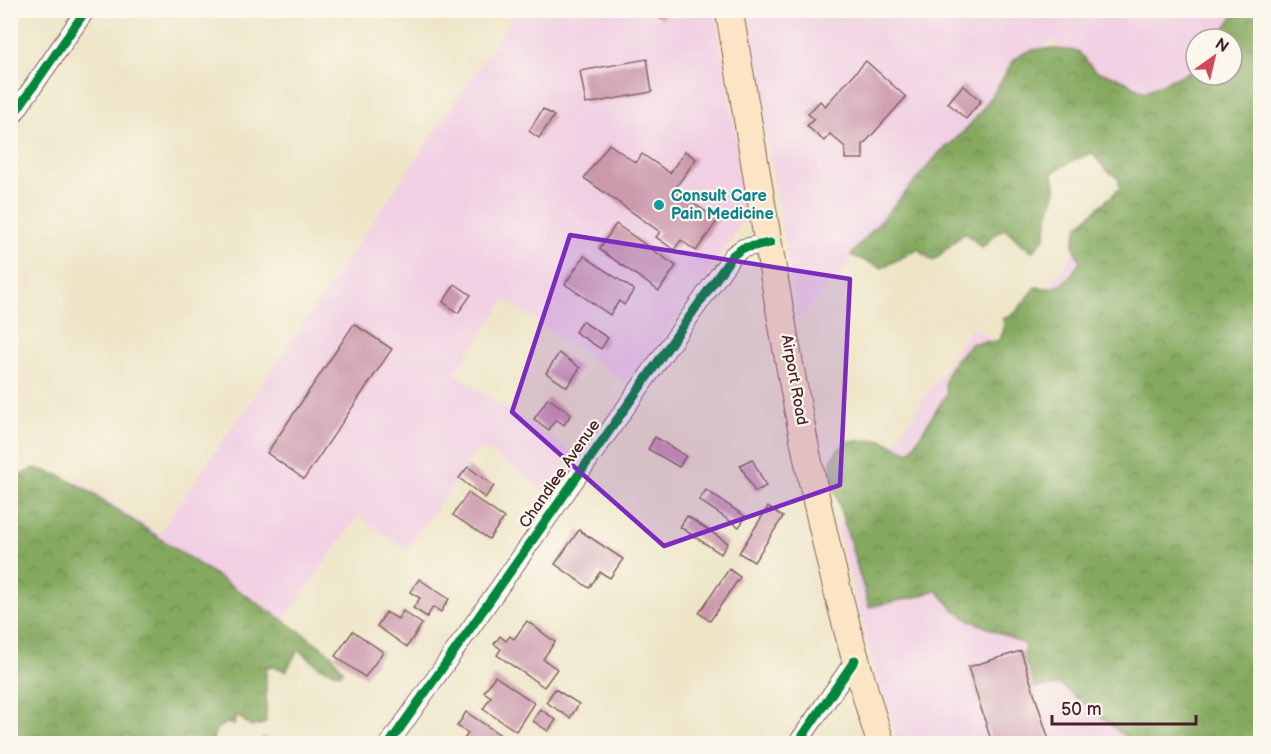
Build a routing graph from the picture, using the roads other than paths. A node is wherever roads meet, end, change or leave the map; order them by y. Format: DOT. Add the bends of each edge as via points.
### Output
graph roads {
  1 [pos="86,10"];
  2 [pos="729,10"];
  3 [pos="10,120"];
  4 [pos="770,243"];
  5 [pos="855,660"];
  6 [pos="389,744"];
  7 [pos="797,744"];
  8 [pos="881,744"];
  1 -- 3 [label="street"];
  2 -- 4 [label="main road, Airport Road"];
  4 -- 5 [label="main road, Airport Road" via="813,489"];
  4 -- 6 [label="street, Chandlee Avenue" via="743,248 732,255"];
  5 -- 7 [label="street"];
  5 -- 8 [label="main road, Airport Road"];
}
